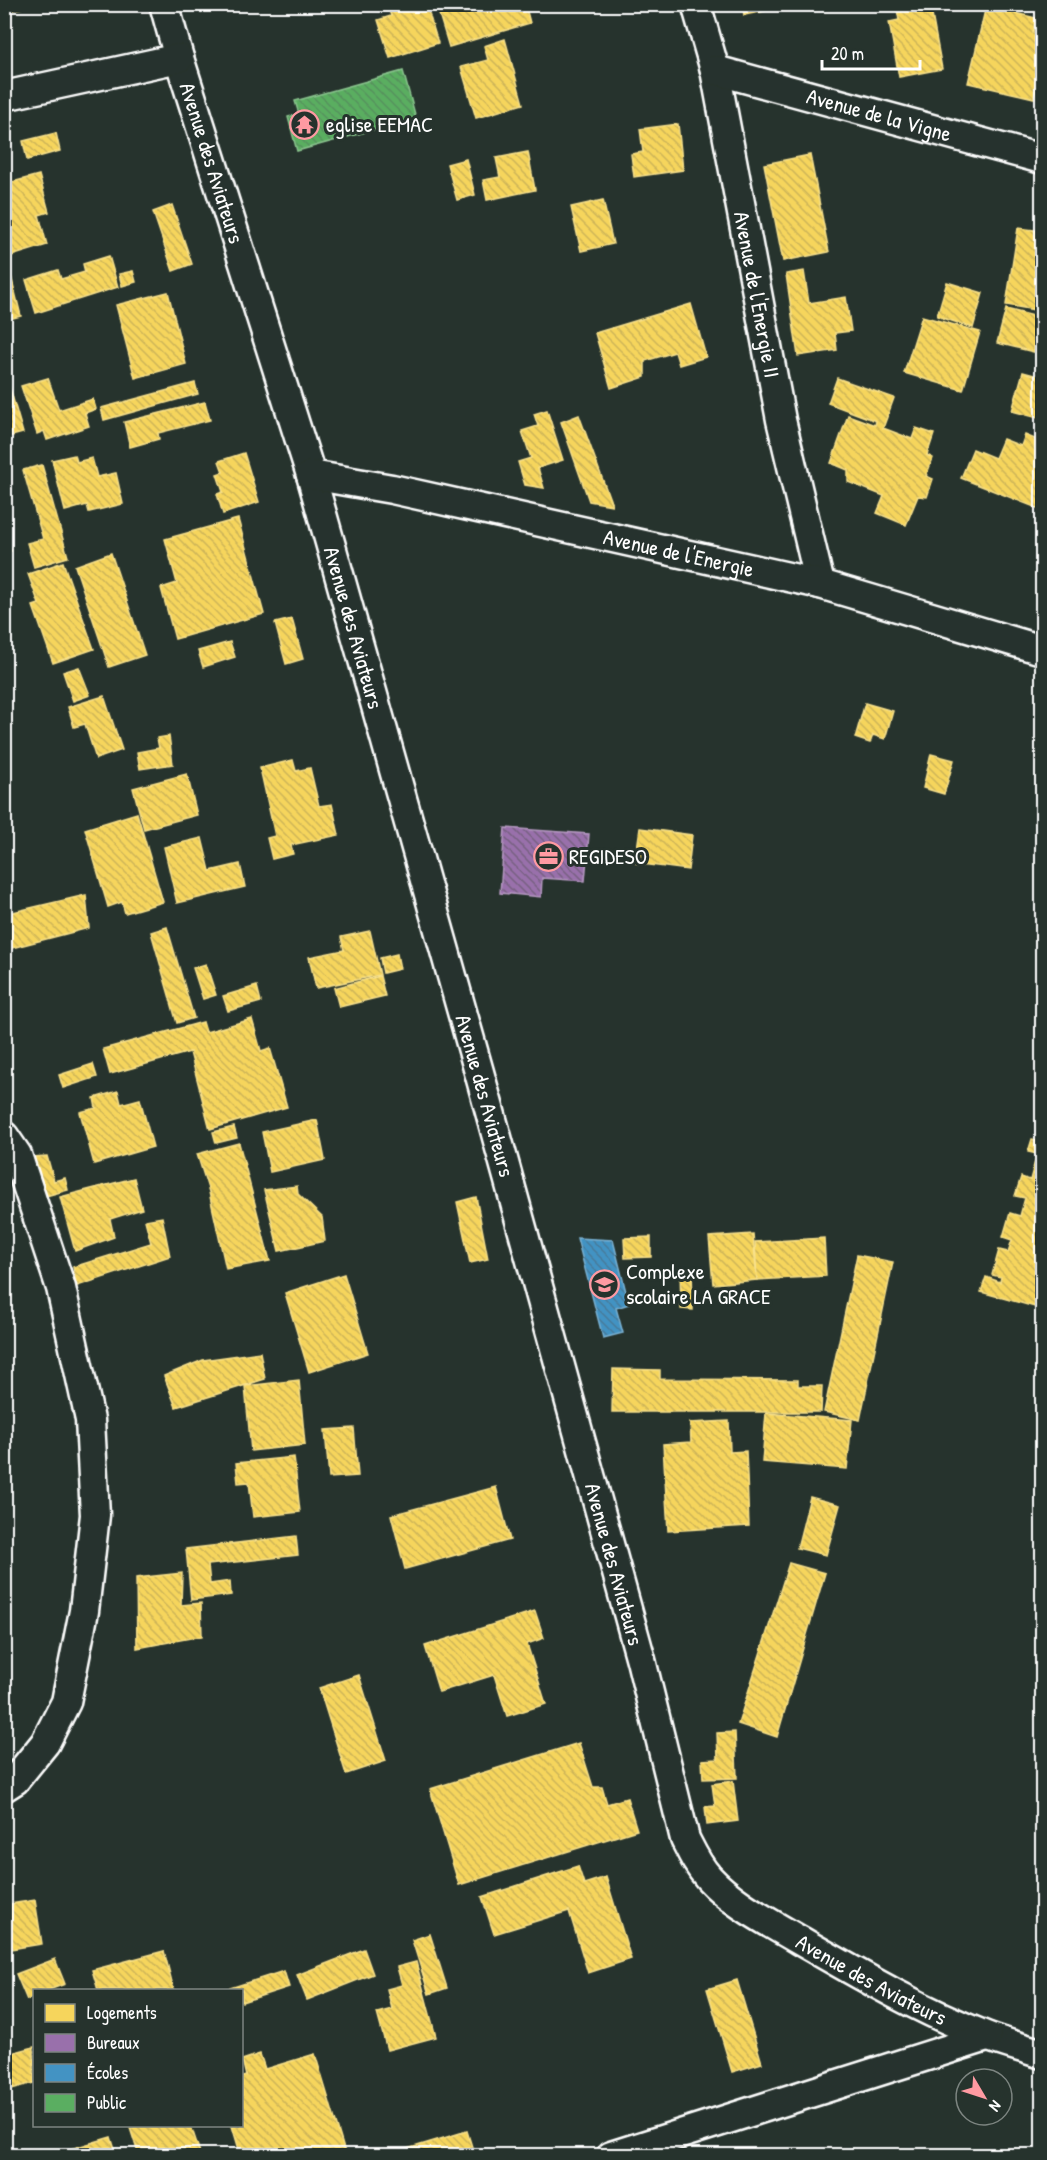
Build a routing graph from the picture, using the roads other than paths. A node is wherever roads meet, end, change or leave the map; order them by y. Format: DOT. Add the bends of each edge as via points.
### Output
graph roads {
  1 [pos="164,4"];
  2 [pos="696,4"];
  3 [pos="178,58"];
  4 [pos="716,70"];
  5 [pos="4,96"];
  6 [pos="1042,159"];
  7 [pos="311,475"];
  8 [pos="820,584"];
  9 [pos="1042,650"];
  10 [pos="4,1136"];
  11 [pos="4,1787"];
  12 [pos="987,2037"];
  13 [pos="1042,2054"];
  14 [pos="611,2156"];
  1 -- 3 [label="street, Avenue des Aviateurs"];
  2 -- 4 [label="street, Avenue de l'Energie II"];
  3 -- 5 [label="street"];
  3 -- 7 [label="street, Avenue des Aviateurs"];
  4 -- 6 [label="street, Avenue de la Vigne"];
  4 -- 8 [label="street, Avenue de l'Energie II" via="781,420"];
  7 -- 8 [label="street, Avenue de l'Energie" via="392,489"];
  7 -- 12 [label="street, Avenue des Aviateurs" via="641,1660 685,1839 710,1879 753,1912 889,1991"];
  8 -- 9 [label="street, Avenue de l'Energie"];
  10 -- 11 [label="street" via="17,1155 61,1288 90,1420 95,1515 84,1611 66,1702 45,1743 15,1780"];
  12 -- 13 [label="street, Avenue des Aviateurs"];
  12 -- 14 [label="street, Avenue des Aviateurs"];
}
